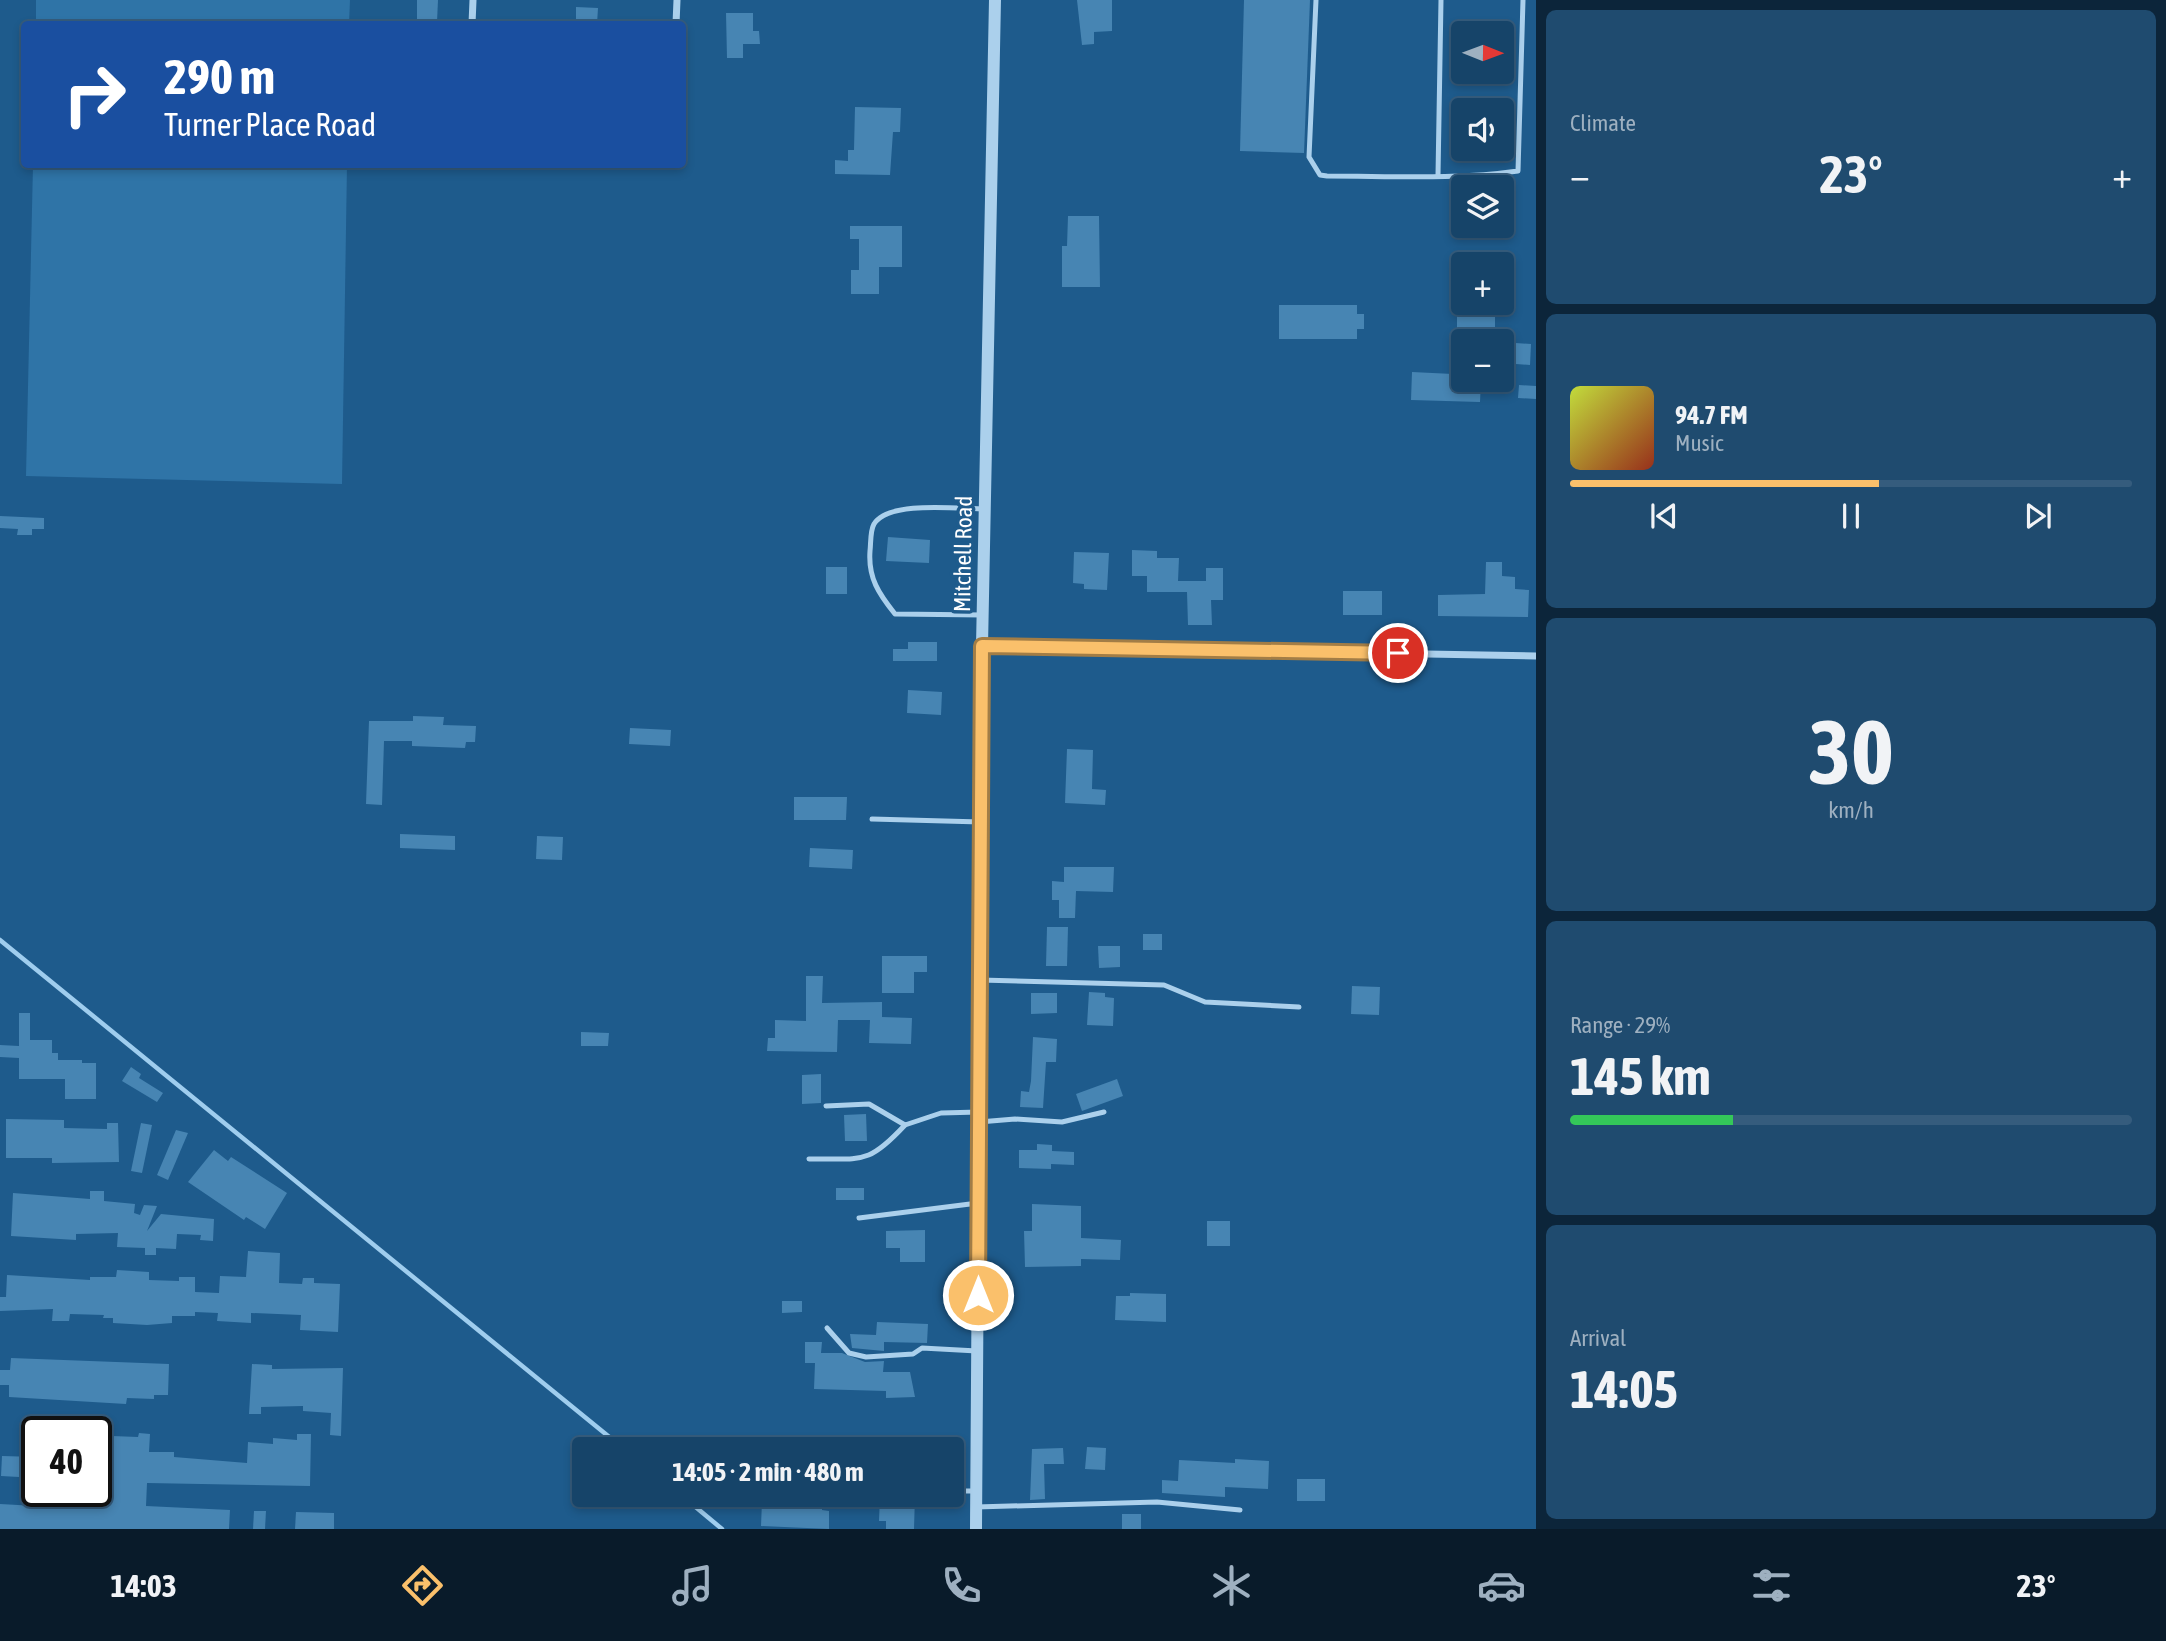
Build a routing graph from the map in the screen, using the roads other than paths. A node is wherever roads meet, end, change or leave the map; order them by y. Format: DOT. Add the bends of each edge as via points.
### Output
graph roads {
  1 [pos="473,0"];
  2 [pos="677,0"];
  3 [pos="995,0"];
  4 [pos="1315,0"];
  5 [pos="1441,0"];
  6 [pos="1523,0"];
  7 [pos="472,21"];
  8 [pos="676,21"];
  9 [pos="1438,175"];
  10 [pos="985,509"];
  11 [pos="983,615"];
  12 [pos="982,646"];
  13 [pos="1536,656"];
  14 [pos="872,819"];
  15 [pos="981,822"];
  16 [pos="980,980"];
  17 [pos="1299,1007"];
  18 [pos="826,1106"];
  19 [pos="1104,1112"];
  20 [pos="979,1117"];
  21 [pos="905,1125"];
  22 [pos="809,1159"];
  23 [pos="978,1203"];
  24 [pos="859,1218"];
  25 [pos="827,1328"];
  26 [pos="977,1351"];
  27 [pos="964,1491"];
  28 [pos="976,1491"];
  29 [pos="976,1507"];
  30 [pos="1240,1510"];
  31 [pos="976,1529"];
  1 -- 7 [label="street"];
  2 -- 8 [label="street"];
  3 -- 10 [label="street, Mitchell Road"];
  4 -- 9 [label="lane" via="1309,157 1313,167 1327,176"];
  5 -- 9 [label="lane"];
  6 -- 9 [label="lane" via="1518,171"];
  10 -- 11 [label="street, Mitchell Road"];
  10 -- 11 [label="lane" via="911,508 885,514 874,524 869,563 877,592 895,614"];
  11 -- 12 [label="street, Mitchell Road"];
  12 -- 13 [label="street"];
  12 -- 15 [label="street, Mitchell Road"];
  14 -- 15 [label="lane"];
  15 -- 16 [label="street, Mitchell Road"];
  16 -- 17 [label="lane" via="1164,985 1205,1002"];
  16 -- 20 [label="street, Mitchell Road"];
  18 -- 21 [label="lane" via="869,1104"];
  19 -- 20 [label="lane" via="1062,1122"];
  20 -- 21 [label="lane" via="941,1113"];
  20 -- 23 [label="street, Mitchell Road"];
  21 -- 22 [label="lane" via="880,1152 864,1158"];
  23 -- 24 [label="lane"];
  23 -- 26 [label="street, Mitchell Road"];
  25 -- 26 [label="lane" via="849,1353 866,1357 913,1354 922,1348"];
  26 -- 28 [label="street, Mitchell Road"];
  27 -- 28 [label="lane"];
  28 -- 29 [label="street, Mitchell Road"];
  29 -- 30 [label="lane" via="1157,1502"];
  29 -- 31 [label="street, Mitchell Road"];
}
